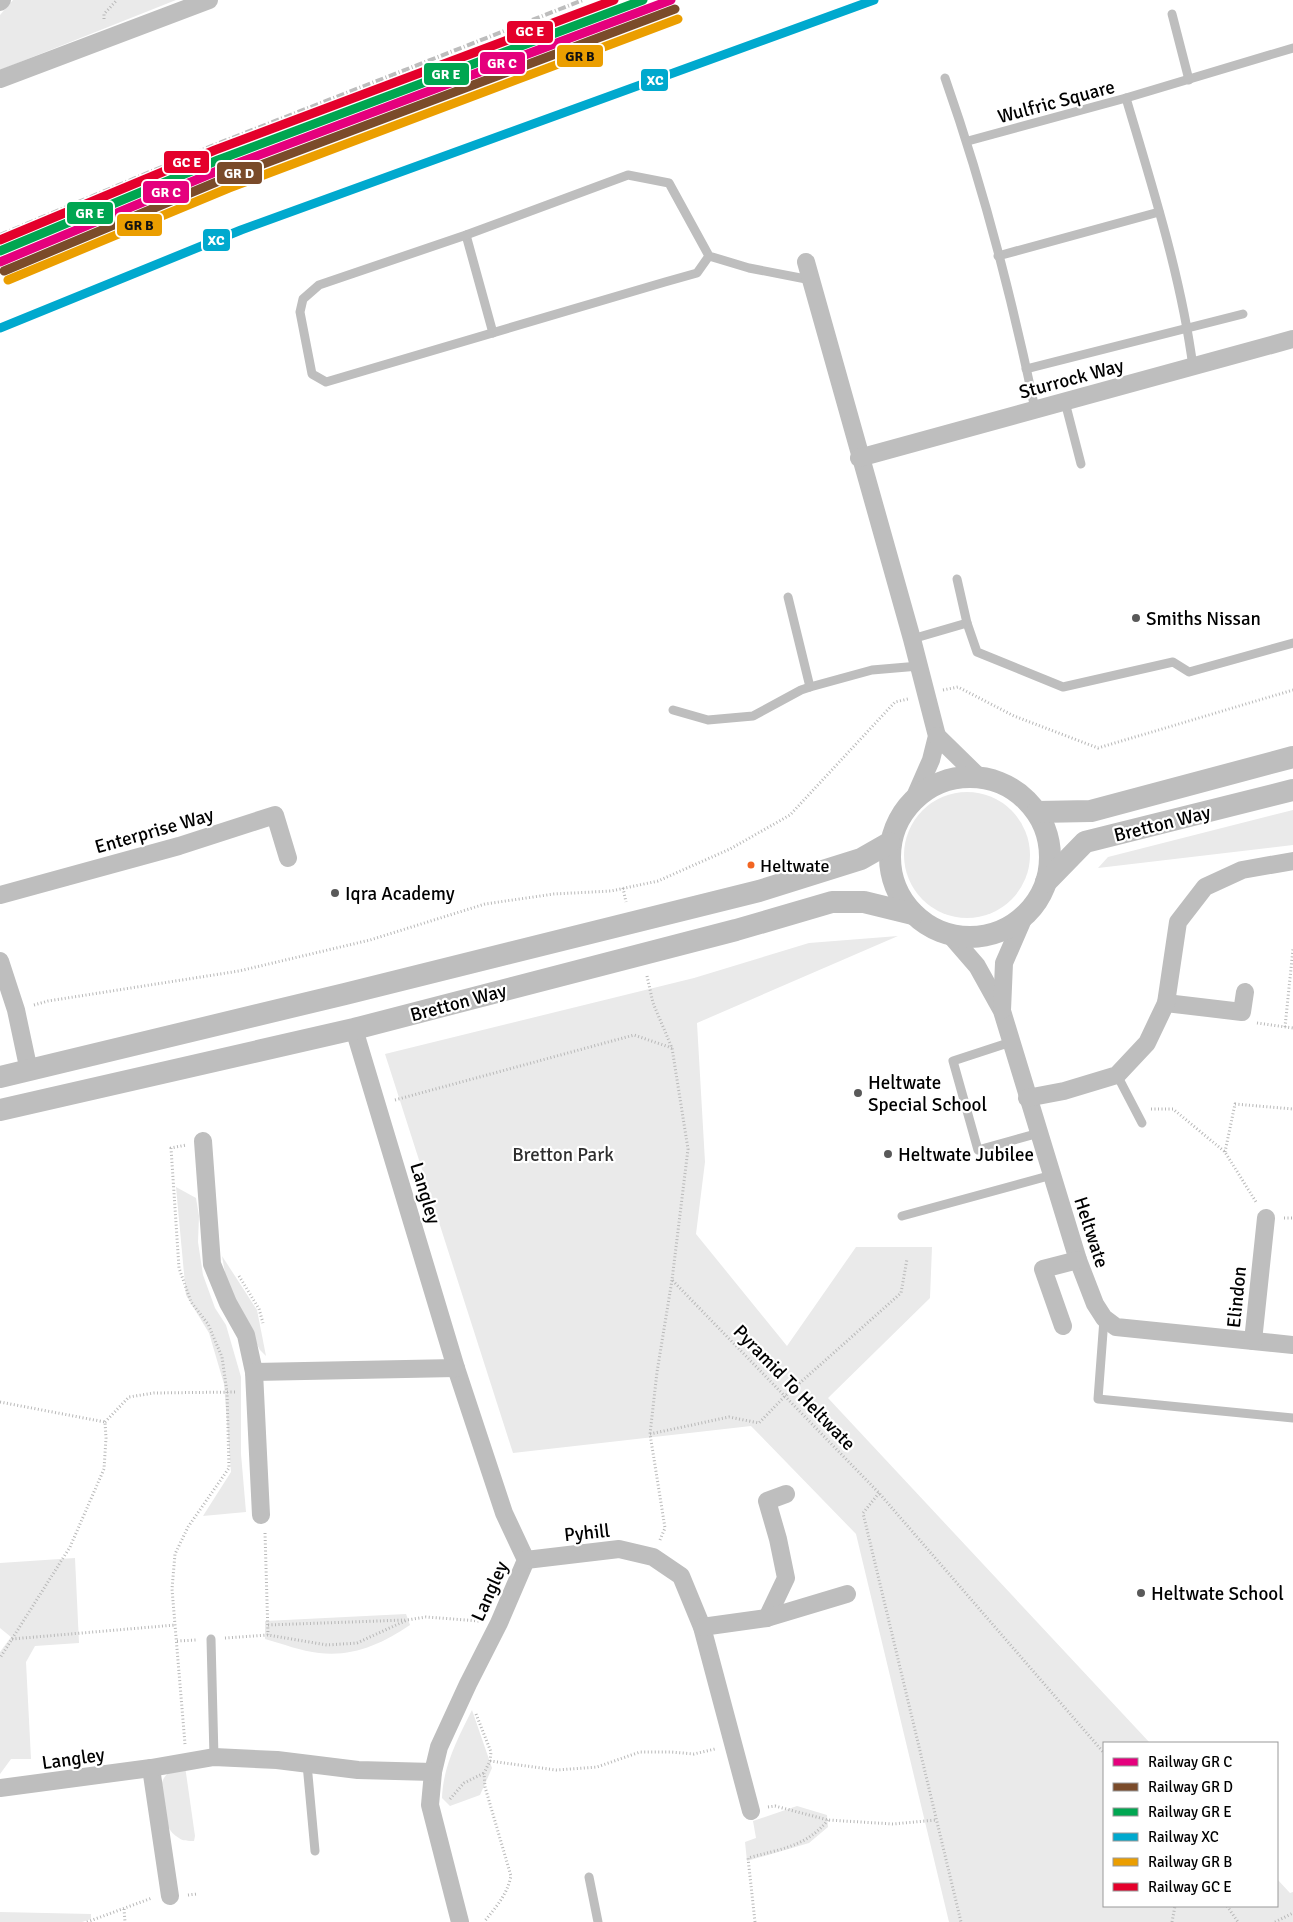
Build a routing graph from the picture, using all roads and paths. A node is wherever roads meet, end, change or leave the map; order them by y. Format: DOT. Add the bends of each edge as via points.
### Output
graph roads {
  1 [pos="209,0"];
  2 [pos="1172,14"];
  3 [pos="1293,48"];
  4 [pos="945,78"];
  5 [pos="0,79"];
  6 [pos="1189,80"];
  7 [pos="1126,98"];
  8 [pos="968,141"];
  9 [pos="1159,212"];
  10 [pos="466,236"];
  11 [pos="709,256"];
  12 [pos="998,256"];
  13 [pos="806,262"];
  14 [pos="811,280"];
  15 [pos="1243,314"];
  16 [pos="1188,329"];
  17 [pos="493,333"];
  18 [pos="1293,339"];
  19 [pos="1193,367"];
  20 [pos="1026,369"];
  21 [pos="1065,402"];
  22 [pos="1035,409"];
  23 [pos="859,458"];
  24 [pos="1081,464"];
  25 [pos="957,579"];
  26 [pos="788,597"];
  27 [pos="967,623"];
  28 [pos="912,639"];
  29 [pos="1293,643"];
  30 [pos="919,666"];
  31 [pos="958,687"];
  32 [pos="810,688"];
  33 [pos="1293,690"];
  34 [pos="894,702"];
  35 [pos="673,710"];
  36 [pos="937,736"];
  37 [pos="1293,757"];
  38 [pos="980,778"];
  39 [pos="1293,790"];
  40 [pos="913,801"];
  41 [pos="1036,812"];
  42 [pos="889,842"];
  43 [pos="288,858"];
  44 [pos="1293,860"];
  45 [pos="1046,882"];
  46 [pos="0,896"];
  47 [pos="913,914"];
  48 [pos="1024,917"];
  49 [pos="951,936"];
  50 [pos="1293,949"];
  51 [pos="0,961"];
  52 [pos="646,972"];
  53 [pos="1245,992"];
  54 [pos="48,1001"];
  55 [pos="1166,1003"];
  56 [pos="1002,1011"];
  57 [pos="1242,1012"];
  58 [pos="1285,1027"];
  59 [pos="1293,1028"];
  60 [pos="354,1029"];
  61 [pos="1011,1042"];
  62 [pos="672,1048"];
  63 [pos="29,1071"];
  64 [pos="1117,1075"];
  65 [pos="0,1077"];
  66 [pos="1027,1098"];
  67 [pos="378,1105"];
  68 [pos="1134,1109"];
  69 [pos="1293,1109"];
  70 [pos="0,1110"];
  71 [pos="1142,1123"];
  72 [pos="1039,1133"];
  73 [pos="203,1141"];
  74 [pos="1225,1152"];
  75 [pos="1052,1175"];
  76 [pos="902,1216"];
  77 [pos="1266,1218"];
  78 [pos="907,1260"];
  79 [pos="1078,1260"];
  80 [pos="236,1272"];
  81 [pos="672,1280"];
  82 [pos="1104,1318"];
  83 [pos="1063,1326"];
  84 [pos="264,1328"];
  85 [pos="1253,1341"];
  86 [pos="1293,1345"];
  87 [pos="456,1368"];
  88 [pos="254,1372"];
  89 [pos="255,1391"];
  90 [pos="227,1392"];
  91 [pos="784,1397"];
  92 [pos="0,1402"];
  93 [pos="1293,1418"];
  94 [pos="105,1422"];
  95 [pos="650,1434"];
  96 [pos="879,1493"];
  97 [pos="786,1494"];
  98 [pos="261,1515"];
  99 [pos="653,1557"];
  100 [pos="526,1560"];
  101 [pos="847,1594"];
  102 [pos="767,1618"];
  103 [pos="407,1620"];
  104 [pos="499,1623"];
  105 [pos="175,1625"];
  106 [pos="268,1625"];
  107 [pos="702,1627"];
  108 [pos="268,1635"];
  109 [pos="12,1639"];
  110 [pos="211,1639"];
  111 [pos="177,1641"];
  112 [pos="0,1658"];
  113 [pos="468,1684"];
  114 [pos="733,1744"];
  115 [pos="1103,1752"];
  116 [pos="214,1757"];
  117 [pos="490,1761"];
  118 [pos="186,1762"];
  119 [pos="307,1764"];
  120 [pos="151,1768"];
  121 [pos="433,1772"];
  122 [pos="484,1772"];
  123 [pos="0,1788"];
  124 [pos="430,1805"];
  125 [pos="751,1811"];
  126 [pos="828,1820"];
  127 [pos="936,1820"];
  128 [pos="315,1851"];
  129 [pos="589,1877"];
  130 [pos="197,1894"];
  131 [pos="170,1896"];
  132 [pos="1175,1907"];
  133 [pos="1228,1907"];
  134 [pos="124,1909"];
  135 [pos="1293,1913"];
  136 [pos="87,1922"];
  137 [pos="125,1922"];
  138 [pos="460,1922"];
  139 [pos="484,1922"];
  140 [pos="598,1922"];
  141 [pos="755,1922"];
  142 [pos="960,1922"];
  143 [pos="1172,1922"];
  144 [pos="1238,1922"];
  145 [pos="1275,1922"];
  1 -- 5 [label="street"];
  2 -- 6 [label="lane"];
  3 -- 6 [label="lane"];
  4 -- 8 [label="lane"];
  6 -- 7 [label="lane"];
  7 -- 8 [label="lane, Wulfric Square"];
  7 -- 9 [label="lane, Wulfric Square"];
  8 -- 12 [label="lane"];
  9 -- 12 [label="lane"];
  9 -- 16 [label="lane, Wulfric Square"];
  10 -- 11 [label="lane" via="628,175 670,183"];
  10 -- 17 [label="lane"];
  10 -- 17 [label="lane" via="319,285 303,299 300,312 312,374 326,382"];
  11 -- 14 [label="lane" via="749,268"];
  11 -- 17 [label="lane" via="697,273"];
  12 -- 20 [label="lane"];
  13 -- 14 [label="street"];
  14 -- 23 [label="street"];
  15 -- 16 [label="lane"];
  16 -- 19 [label="lane, Wulfric Square"];
  16 -- 20 [label="lane"];
  18 -- 19 [label="street, Sturrock Way"];
  19 -- 21 [label="street, Sturrock Way"];
  20 -- 22 [label="lane"];
  21 -- 22 [label="street, Sturrock Way"];
  21 -- 24 [label="lane"];
  22 -- 23 [label="street, Sturrock Way"];
  23 -- 28 [label="street"];
  25 -- 27 [label="lane"];
  26 -- 32 [label="lane"];
  27 -- 28 [label="lane"];
  27 -- 29 [label="lane" via="977,652 1063,687 1174,662 1189,672"];
  28 -- 30 [label="street"];
  30 -- 32 [label="lane" via="872,670"];
  30 -- 36 [label="street"];
  31 -- 33 [label="path" via="1014,716 1098,748"];
  32 -- 35 [label="lane" via="753,716 708,720"];
  34 -- 54 [label="path" via="790,815 730,849 658,881 611,891 554,894 485,904 370,940 239,971"];
  36 -- 38 [label="street"];
  36 -- 40 [label="street" via="931,760"];
  37 -- 41 [label="street, Bretton Way" via="1091,810"];
  38 -- 40 [label="street" via="956,778 932,786"];
  38 -- 41 [label="street" via="1002,783"];
  39 -- 45 [label="street, Bretton Way" via="1086,842"];
  40 -- 42 [label="street"];
  41 -- 45 [label="street" via="1047,834 1050,858"];
  42 -- 47 [label="street" via="891,872 899,895"];
  42 -- 63 [label="street, Bretton Way" via="861,860 759,891"];
  43 -- 46 [label="street, Enterprise Way" via="275,815 179,846"];
  44 -- 55 [label="street" via="1242,870 1205,886 1178,922"];
  45 -- 48 [label="street" via="1038,901"];
  47 -- 49 [label="street" via="930,928"];
  47 -- 60 [label="street, Bretton Way" via="864,902 832,902"];
  48 -- 49 [label="street" via="1002,931 977,938"];
  48 -- 56 [label="street, Heltwate" via="1004,963"];
  49 -- 56 [label="street, Heltwate" via="977,966"];
  50 -- 58 [label="path"];
  51 -- 63 [label="street" via="16,1010"];
  52 -- 62 [label="path" via="653,1003"];
  53 -- 57 [label="street"];
  55 -- 57 [label="street"];
  55 -- 64 [label="street" via="1147,1043"];
  56 -- 61 [label="street, Heltwate"];
  57 -- 58 [label="path" via="1240,1020"];
  58 -- 59 [label="path"];
  60 -- 67 [label="street, Langley"];
  60 -- 70 [label="street, Bretton Way"];
  61 -- 66 [label="street, Heltwate"];
  61 -- 72 [label="lane" via="953,1061 978,1150"];
  62 -- 67 [label="path" via="634,1035"];
  62 -- 81 [label="path" via="688,1149"];
  63 -- 65 [label="street, Bretton Way"];
  64 -- 66 [label="street"];
  64 -- 68 [label="lane"];
  66 -- 72 [label="street, Heltwate"];
  67 -- 87 [label="street, Langley"];
  68 -- 71 [label="lane"];
  68 -- 74 [label="path" via="1173,1109"];
  69 -- 74 [label="path" via="1236,1104"];
  72 -- 75 [label="street, Heltwate"];
  73 -- 88 [label="street" via="212,1264 246,1335"];
  73 -- 90 [label="path" via="171,1148 178,1251 191,1302 208,1324 222,1357"];
  74 -- 77 [label="path"];
  75 -- 76 [label="lane"];
  75 -- 79 [label="street, Heltwate"];
  77 -- 85 [label="street, Elindon"];
  78 -- 91 [label="path" via="901,1293"];
  79 -- 82 [label="street, Heltwate"];
  79 -- 83 [label="street" via="1043,1269"];
  80 -- 84 [label="path" via="260,1309"];
  81 -- 91 [label="path, Pyramid To Heltwate"];
  81 -- 95 [label="path"];
  82 -- 85 [label="street" via="1116,1327"];
  82 -- 93 [label="lane" via="1098,1399"];
  85 -- 86 [label="street, Elindon"];
  87 -- 88 [label="street"];
  87 -- 100 [label="street, Langley" via="504,1514"];
  88 -- 89 [label="street"];
  89 -- 90 [label="path"];
  89 -- 98 [label="street"];
  90 -- 94 [label="path" via="154,1393 129,1397"];
  90 -- 105 [label="path" via="229,1468 188,1527 175,1554 172,1589"];
  91 -- 95 [label="path" via="759,1423 729,1417"];
  91 -- 96 [label="path, Pyramid To Heltwate"];
  92 -- 94 [label="path"];
  94 -- 109 [label="path" via="104,1469 70,1547"];
  95 -- 99 [label="path" via="665,1528"];
  96 -- 115 [label="path, Pyramid To Heltwate"];
  96 -- 127 [label="path" via="863,1513"];
  97 -- 102 [label="street" via="767,1501 786,1578"];
  98 -- 106 [label="path" via="265,1529"];
  99 -- 100 [label="street, Pyhill" via="619,1549"];
  99 -- 107 [label="street, Pyhill" via="680,1576"];
  100 -- 104 [label="street, Langley"];
  101 -- 102 [label="street"];
  102 -- 107 [label="street"];
  103 -- 104 [label="path" via="426,1617"];
  103 -- 106 [label="path"];
  103 -- 108 [label="path" via="357,1643 327,1645"];
  104 -- 113 [label="street, Langley"];
  105 -- 109 [label="path"];
  105 -- 111 [label="path"];
  106 -- 108 [label="path"];
  107 -- 114 [label="street, Pyhill"];
  108 -- 110 [label="path"];
  109 -- 112 [label="path"];
  110 -- 111 [label="path"];
  110 -- 116 [label="lane"];
  111 -- 118 [label="path"];
  113 -- 117 [label="path" via="478,1701 476,1715 491,1752"];
  113 -- 121 [label="street, Langley" via="439,1747"];
  114 -- 117 [label="path" via="694,1754 640,1752 597,1767 556,1770"];
  114 -- 125 [label="street, Pyhill"];
  116 -- 118 [label="street, Langley"];
  116 -- 119 [label="street, Langley"];
  117 -- 122 [label="path"];
  118 -- 120 [label="street, Langley"];
  119 -- 121 [label="street, Langley" via="358,1770"];
  119 -- 128 [label="lane"];
  120 -- 123 [label="street, Langley"];
  120 -- 131 [label="street"];
  121 -- 124 [label="street, Langley"];
  122 -- 124 [label="path" via="464,1783 447,1802"];
  122 -- 139 [label="path" via="484,1787 510,1876 500,1903"];
  124 -- 138 [label="street, Langley"];
  125 -- 126 [label="path" via="775,1806"];
  126 -- 127 [label="path" via="893,1824"];
  126 -- 141 [label="path" via="818,1833 806,1840 748,1858"];
  127 -- 142 [label="path"];
  129 -- 140 [label="lane"];
  130 -- 131 [label="path"];
  131 -- 134 [label="path" via="153,1897"];
  132 -- 143 [label="path"];
  133 -- 144 [label="path"];
  134 -- 136 [label="path"];
  134 -- 137 [label="path"];
  135 -- 145 [label="path"];
}
